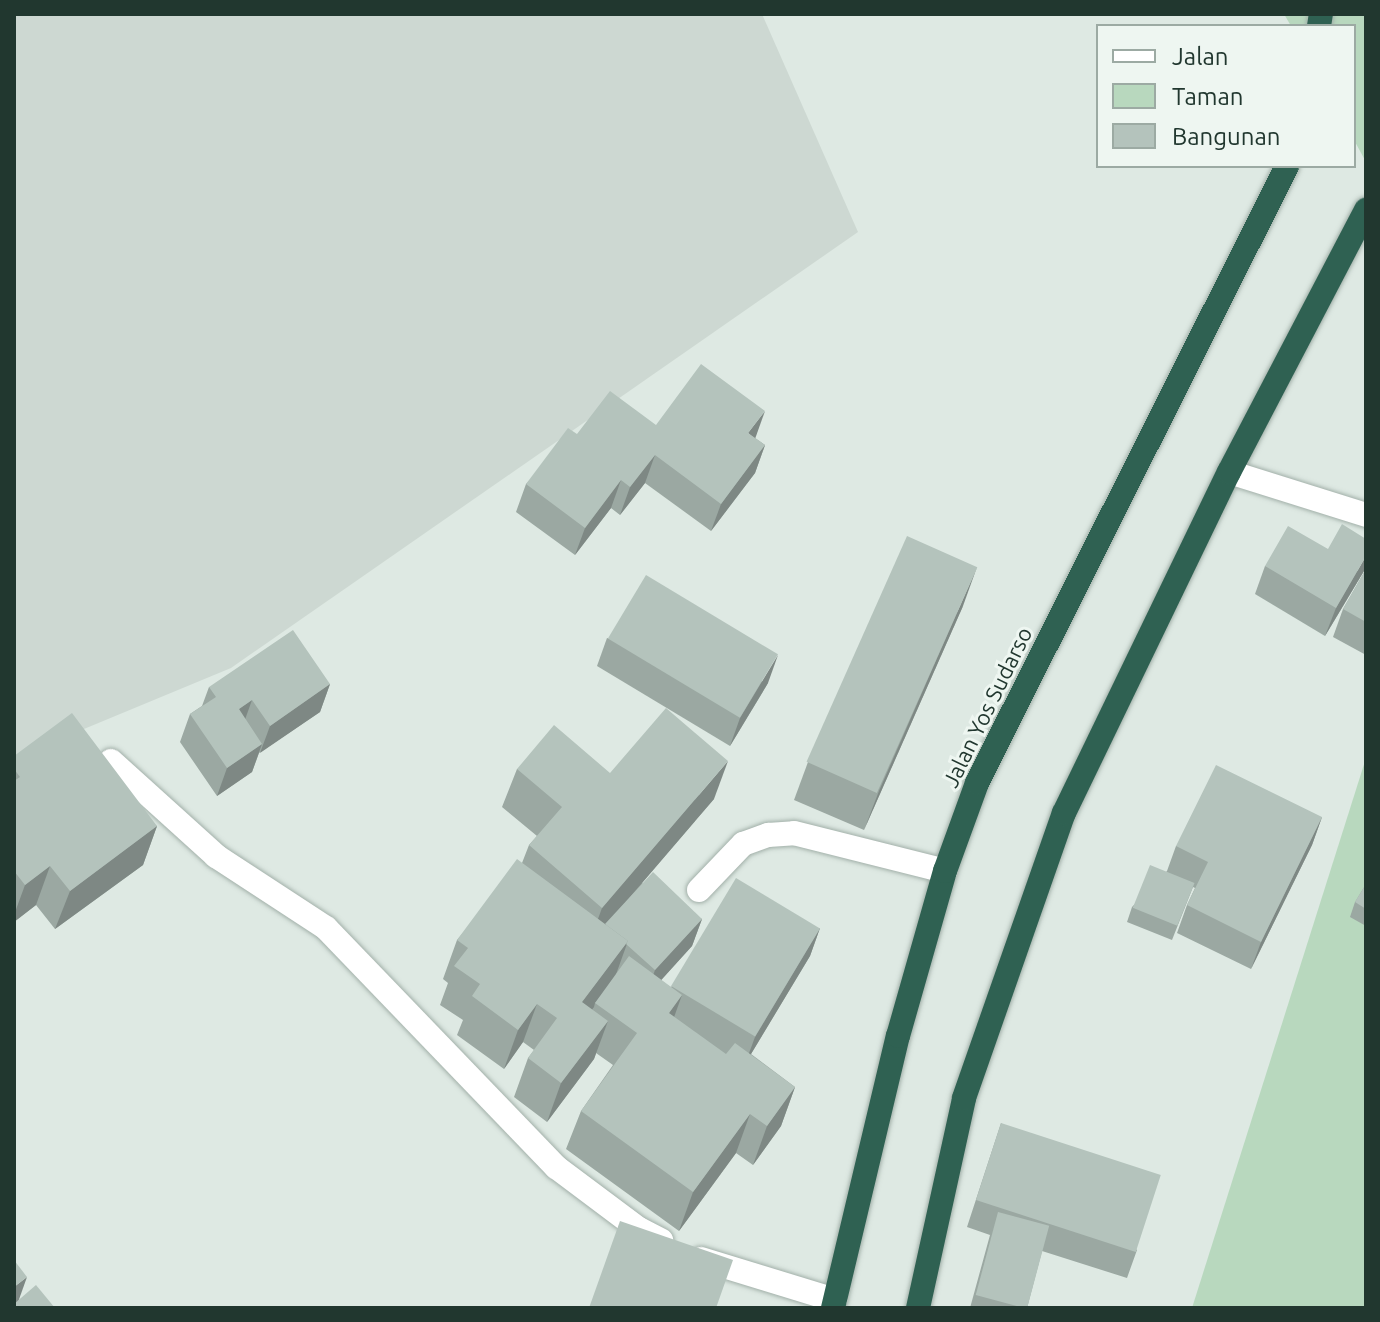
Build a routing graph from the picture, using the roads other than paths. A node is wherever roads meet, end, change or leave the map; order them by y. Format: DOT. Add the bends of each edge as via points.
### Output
graph roads {
  1 [pos="1286,168"];
  2 [pos="1366,210"];
  3 [pos="1229,472"];
  4 [pos="1366,515"];
  5 [pos="111,761"];
  6 [pos="945,871"];
  7 [pos="699,890"];
  8 [pos="834,1304"];
  9 [pos="918,1308"];
  1 -- 6 [label="highway, Jalan Yos Sudarso" via="1005,725"];
  2 -- 3 [label="highway"];
  3 -- 4 [label="street"];
  3 -- 9 [label="highway" via="1064,813 964,1098"];
  5 -- 8 [label="street" via="216,856 326,928 556,1167 639,1229 709,1263"];
  6 -- 7 [label="street" via="794,833 768,835 743,844"];
  6 -- 8 [label="highway, Jalan Yos Sudarso" via="898,1036"];
}
